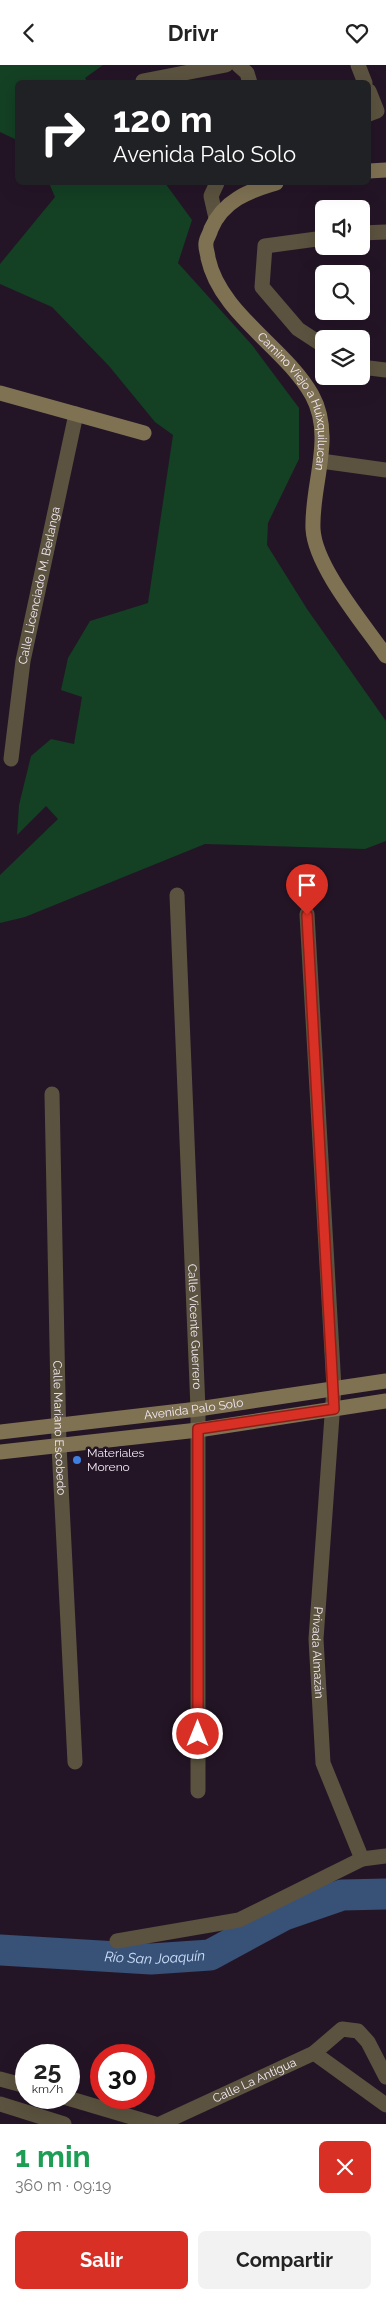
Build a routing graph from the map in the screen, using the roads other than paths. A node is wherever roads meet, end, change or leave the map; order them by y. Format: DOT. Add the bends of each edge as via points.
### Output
graph roads {
  1 [pos="226,65"];
  2 [pos="238,65"];
  3 [pos="358,65"];
  4 [pos="148,80"];
  5 [pos="249,80"];
  6 [pos="364,80"];
  7 [pos="371,96"];
  8 [pos="377,111"];
  9 [pos="386,170"];
  10 [pos="371,171"];
  11 [pos="216,185"];
  12 [pos="270,185"];
  13 [pos="216,218"];
  14 [pos="386,232"];
  15 [pos="370,233"];
  16 [pos="315,239"];
  17 [pos="315,340"];
  18 [pos="370,368"];
  19 [pos="386,370"];
  20 [pos="0,393"];
  21 [pos="76,414"];
  22 [pos="144,433"];
  23 [pos="320,461"];
  24 [pos="386,470"];
  25 [pos="386,656"];
  26 [pos="12,759"];
  27 [pos="177,895"];
  28 [pos="307,915"];
  29 [pos="52,1094"];
  30 [pos="386,1381"];
  31 [pos="334,1388"];
  32 [pos="386,1401"];
  33 [pos="198,1409"];
  34 [pos="334,1409"];
  35 [pos="59,1426"];
  36 [pos="198,1429"];
  37 [pos="0,1432"];
  38 [pos="59,1446"];
  39 [pos="0,1452"];
  40 [pos="75,1762"];
  41 [pos="198,1791"];
  42 [pos="386,1856"];
  43 [pos="362,1859"];
  44 [pos="117,1941"];
  45 [pos="314,2053"];
  46 [pos="386,2077"];
  47 [pos="0,2079"];
  48 [pos="15,2083"];
  49 [pos="80,2102"];
  50 [pos="0,2105"];
  51 [pos="386,2105"];
  52 [pos="64,2124"];
  53 [pos="155,2124"];
  54 [pos="160,2124"];
  1 -- 4 [label="street"];
  2 -- 5 [label="street"];
  3 -- 6 [label="street"];
  7 -- 8 [label="street"];
  9 -- 10 [label="main road"];
  11 -- 13 [label="street" via="211,196"];
  12 -- 13 [label="main road, Camino Viejo a Huixquilucan" via="230,203"];
  13 -- 23 [label="main road, Camino Viejo a Huixquilucan" via="206,244 210,265 225,297 300,377 313,397 321,420"];
  14 -- 15 [label="street"];
  16 -- 17 [label="street" via="265,246 262,287 298,329"];
  18 -- 19 [label="street"];
  20 -- 21 [label="main road"];
  21 -- 22 [label="main road"];
  21 -- 26 [label="street, Calle Licenciado M. Berlanga" via="24,661"];
  23 -- 24 [label="street"];
  23 -- 25 [label="main road, Camino Viejo a Huixquilucan" via="313,530 320,556 336,585"];
  27 -- 33 [label="street, Calle Vicente Guerrero"];
  28 -- 31 [label="street, Privada Almazán"];
  29 -- 35 [label="street, Calle Mariano Escobedo"];
  30 -- 31 [label="main road, Avenida Palo Solo"];
  31 -- 33 [label="main road, Avenida Palo Solo"];
  31 -- 34 [label="street, Privada Almazán"];
  32 -- 34 [label="main road, Avenida Palo Solo"];
  33 -- 35 [label="main road, Avenida Palo Solo"];
  33 -- 36 [label="street, Calle Vicente Guerrero"];
  34 -- 36 [label="main road, Avenida Palo Solo"];
  34 -- 43 [label="street, Privada Almazán" via="316,1639 322,1753 323,1763"];
  35 -- 37 [label="main road, Avenida Palo Solo"];
  35 -- 38 [label="street, Calle Mariano Escobedo"];
  36 -- 38 [label="main road, Avenida Palo Solo"];
  36 -- 41 [label="street, Calle Vicente Guerrero"];
  38 -- 39 [label="main road, Avenida Palo Solo"];
  38 -- 40 [label="street, Calle Mariano Escobedo"];
  42 -- 43 [label="street"];
  43 -- 44 [label="street" via="239,1920"];
  45 -- 46 [label="street, Calle La Antigua" via="342,2029 358,2031 368,2042"];
  45 -- 51 [label="street"];
  45 -- 54 [label="street, Calle La Antigua"];
  47 -- 48 [label="street"];
  49 -- 53 [label="street"];
  50 -- 52 [label="street"];
}
